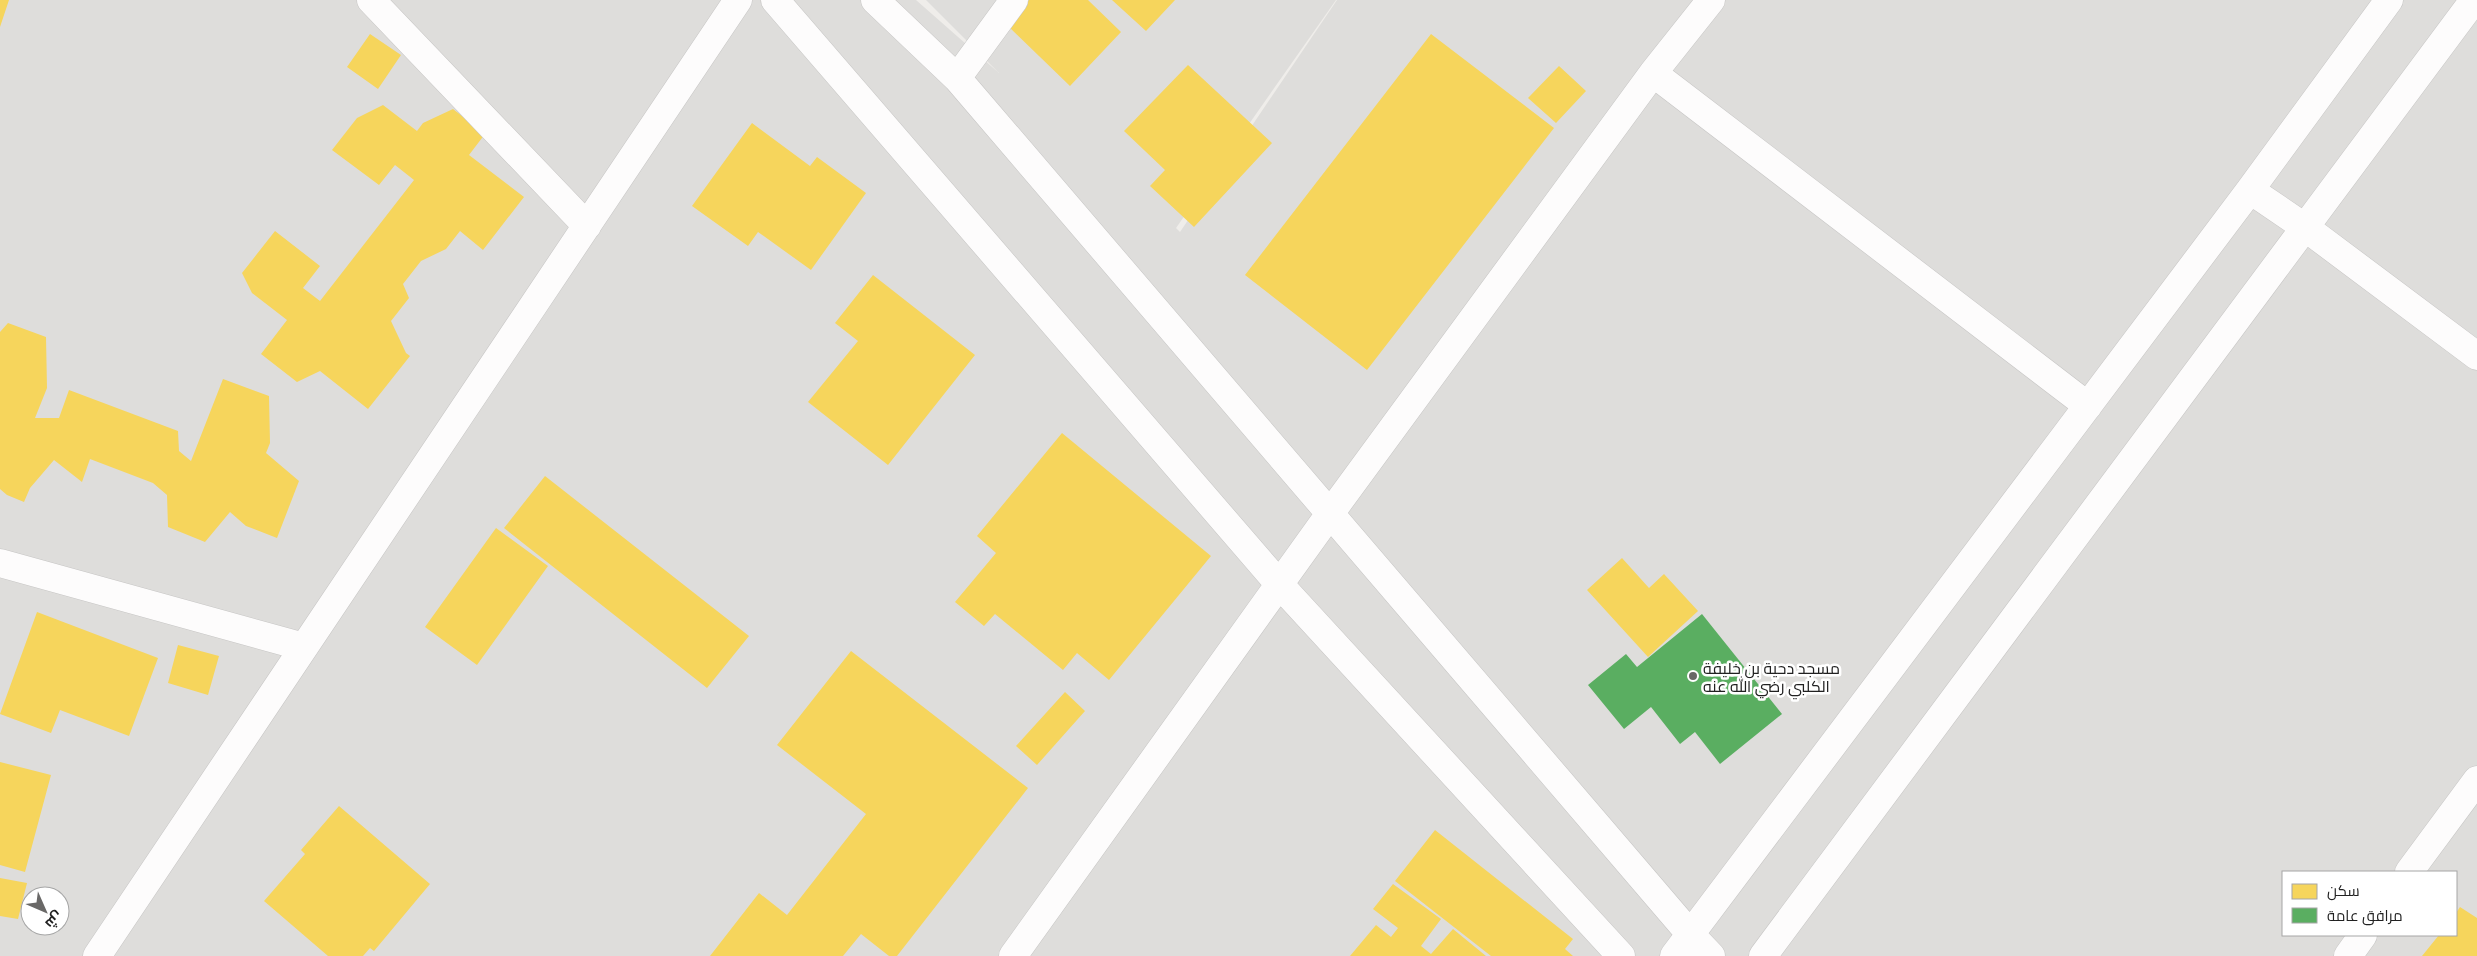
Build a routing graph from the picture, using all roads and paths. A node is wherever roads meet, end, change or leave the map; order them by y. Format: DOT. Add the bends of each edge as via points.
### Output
graph roads {
  1 [pos="371,0"];
  2 [pos="738,0"];
  3 [pos="775,0"];
  4 [pos="875,0"];
  5 [pos="1014,0"];
  6 [pos="1711,0"];
  7 [pos="2389,0"];
  8 [pos="2474,0"];
  9 [pos="1652,74"];
  10 [pos="957,78"];
  11 [pos="2250,190"];
  12 [pos="587,226"];
  13 [pos="2306,228"];
  14 [pos="2477,356"];
  15 [pos="2088,406"];
  16 [pos="1329,515"];
  17 [pos="0,563"];
  18 [pos="1280,585"];
  19 [pos="304,647"];
  20 [pos="2477,780"];
  21 [pos="2410,871"];
  22 [pos="2362,936"];
  23 [pos="1682,946"];
  24 [pos="97,956"];
  25 [pos="1013,956"];
  26 [pos="1622,956"];
  27 [pos="1711,956"];
  28 [pos="1763,956"];
  29 [pos="2348,956"];
  1 -- 12 [label="street"];
  2 -- 12 [label="street"];
  3 -- 18 [label="street"];
  4 -- 10 [label="street"];
  5 -- 10 [label="street"];
  6 -- 9 [label="street"];
  7 -- 11 [label="street"];
  8 -- 13 [label="street"];
  9 -- 15 [label="street"];
  9 -- 16 [label="street"];
  10 -- 16 [label="street"];
  11 -- 13 [label="street"];
  11 -- 15 [label="street"];
  12 -- 19 [label="street"];
  13 -- 14 [label="street"];
  13 -- 28 [label="street"];
  15 -- 23 [label="street"];
  16 -- 18 [label="street"];
  16 -- 23 [label="street"];
  17 -- 19 [label="street"];
  18 -- 25 [label="street"];
  18 -- 26 [label="street"];
  19 -- 24 [label="street"];
  20 -- 21 [label="street"];
  22 -- 29 [label="street"];
  23 -- 27 [label="street"];
}
